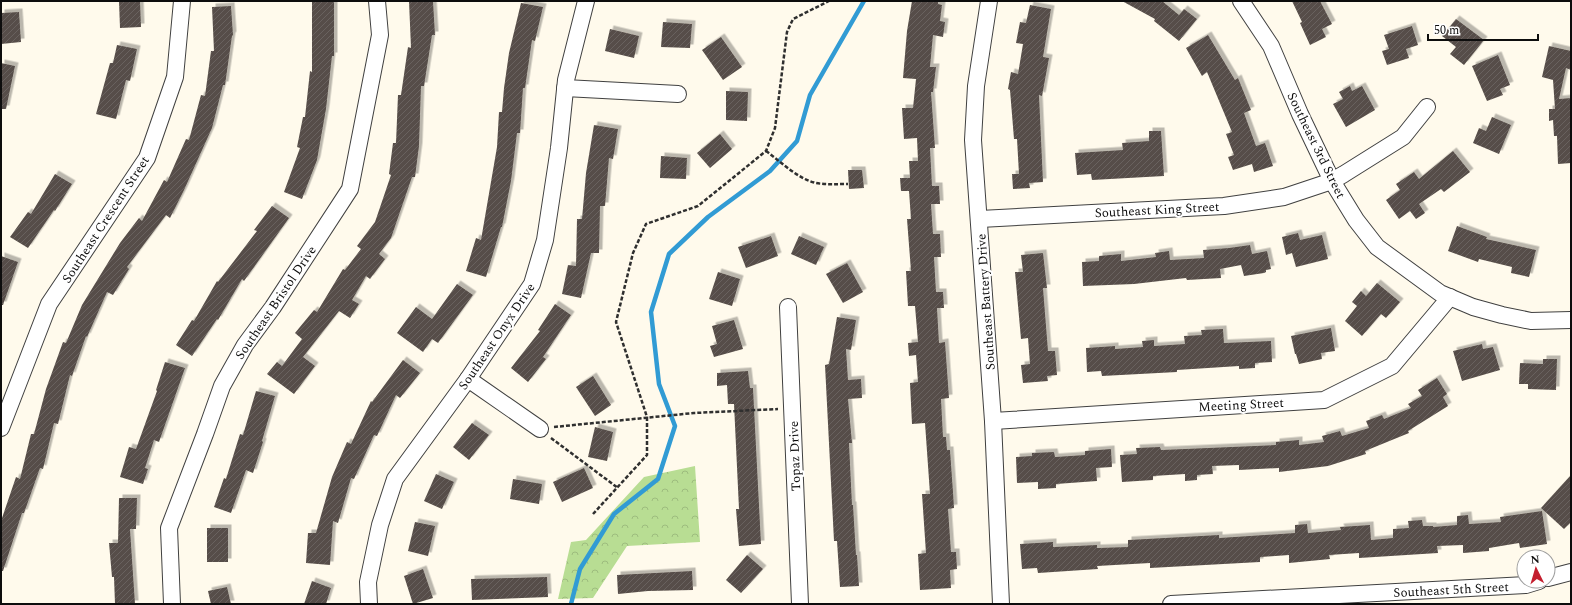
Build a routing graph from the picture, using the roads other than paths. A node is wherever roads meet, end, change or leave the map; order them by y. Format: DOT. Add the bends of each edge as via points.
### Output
graph roads {
  1 [pos="182,1"];
  2 [pos="377,1"];
  3 [pos="586,1"];
  4 [pos="989,1"];
  5 [pos="1241,1"];
  6 [pos="565,88"];
  7 [pos="678,94"];
  8 [pos="1427,107"];
  9 [pos="1332,181"];
  10 [pos="980,219"];
  11 [pos="1450,297"];
  12 [pos="788,307"];
  13 [pos="1571,320"];
  14 [pos="468,379"];
  15 [pos="993,421"];
  16 [pos="1,428"];
  17 [pos="540,429"];
  18 [pos="1568,573"];
  19 [pos="1556,576"];
  20 [pos="1516,586"];
  21 [pos="172,604"];
  22 [pos="369,604"];
  23 [pos="800,604"];
  24 [pos="1001,604"];
  25 [pos="1171,604"];
  1 -- 16 [label="street, Southeast Crescent Street" via="176,77 147,158 49,304"];
  2 -- 21 [label="street, Southeast Bristol Drive" via="380,35 350,189 245,345 222,386 168,528"];
  3 -- 6 [label="street, Southeast Onyx Drive"];
  4 -- 10 [label="street, Southeast Battery Drive" via="976,86 973,140"];
  5 -- 9 [label="street, Southeast 3rd Street" via="1271,46"];
  6 -- 7 [label="street"];
  6 -- 14 [label="street, Southeast Onyx Drive" via="545,240 532,284"];
  8 -- 9 [label="street, Southeast King Street" via="1403,137"];
  9 -- 10 [label="street, Southeast King Street" via="1284,197 1224,206"];
  9 -- 11 [label="street, Southeast 3rd Street" via="1356,220 1377,247 1440,293"];
  10 -- 15 [label="street, Southeast Battery Drive"];
  11 -- 13 [label="street, Southeast 3rd Street" via="1473,307 1531,321"];
  11 -- 15 [label="street, Meeting Street" via="1392,366 1324,400"];
  12 -- 23 [label="street, Topaz Drive"];
  14 -- 17 [label="street"];
  14 -- 22 [label="street, Southeast Onyx Drive" via="395,479 380,525 368,582"];
  15 -- 24 [label="street, Southeast Battery Drive"];
  18 -- 19 [label="street"];
  20 -- 25 [label="street, Southeast 5th Street"];
}
